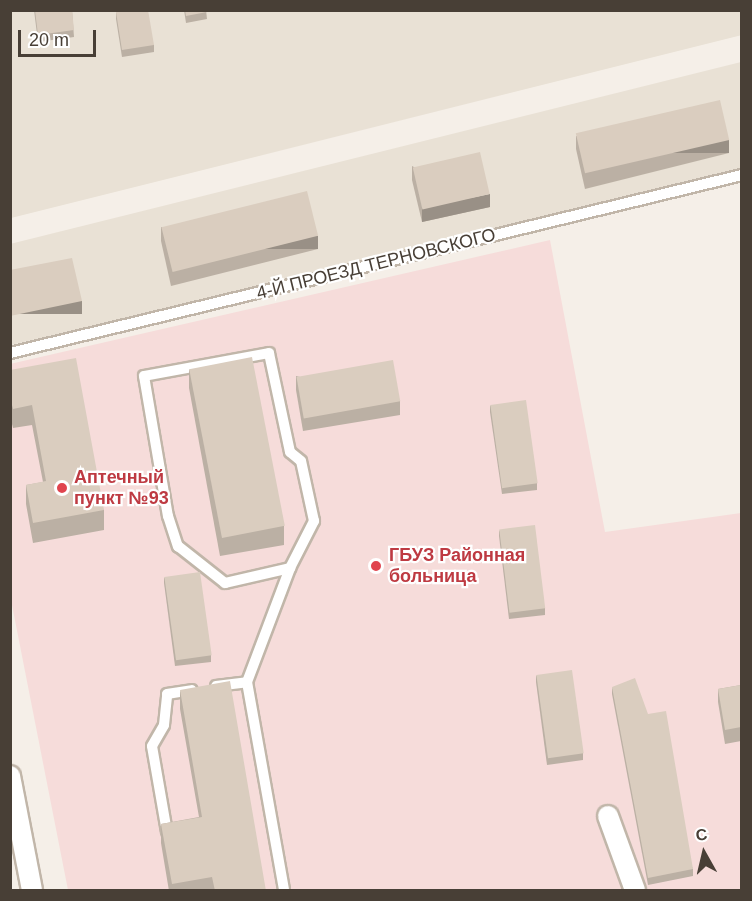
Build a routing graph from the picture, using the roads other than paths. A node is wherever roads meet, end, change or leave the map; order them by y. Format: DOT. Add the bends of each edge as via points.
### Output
graph roads {
  1 [pos="741,175"];
  2 [pos="10,353"];
  3 [pos="290,568"];
  4 [pos="247,682"];
  5 [pos="10,776"];
  6 [pos="608,816"];
  7 [pos="167,832"];
  8 [pos="32,891"];
  9 [pos="284,891"];
  10 [pos="635,891"];
  1 -- 2 [label="lane, 4-Й ПРОЕЗД ТЕРНОВСКОГО"];
  3 -- 3 [label="lane" via="314,521 302,461 290,452 268,353 144,376 168,516 178,546 225,583"];
  3 -- 4 [label="lane"];
  4 -- 7 [label="lane" via="167,694 164,725 152,746"];
  4 -- 9 [label="lane"];
  5 -- 8 [label="street"];
  6 -- 10 [label="street"];
}
